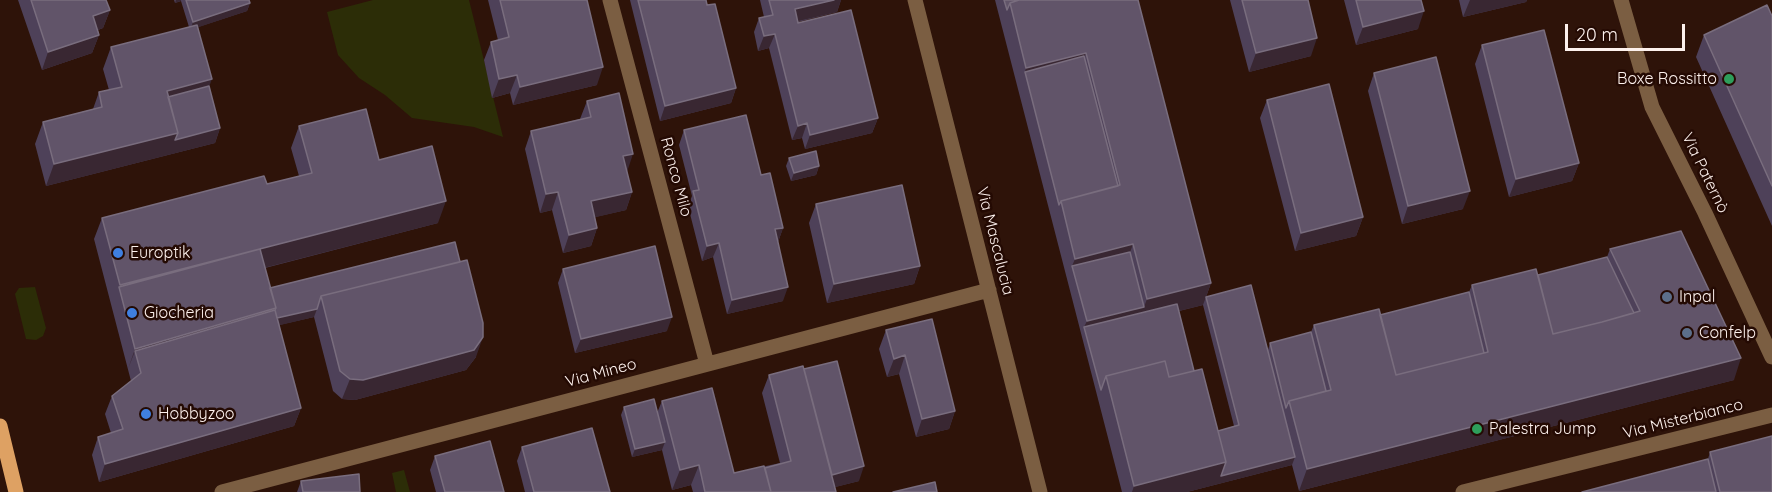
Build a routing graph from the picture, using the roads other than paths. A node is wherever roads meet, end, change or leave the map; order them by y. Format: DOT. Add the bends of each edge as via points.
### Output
graph roads {
  1 [pos="610,0"];
  2 [pos="915,0"];
  3 [pos="1621,0"];
  4 [pos="989,290"];
  5 [pos="1772,357"];
  6 [pos="707,364"];
  7 [pos="1772,415"];
  8 [pos="0,426"];
  9 [pos="16,492"];
  10 [pos="222,492"];
  11 [pos="1040,492"];
  12 [pos="1463,492"];
  1 -- 6 [label="street, Ronco Milo"];
  2 -- 4 [label="street, Via Mascalucia"];
  3 -- 5 [label="street, Via Paternò" via="1652,107"];
  4 -- 6 [label="street, Via Mineo"];
  4 -- 11 [label="street, Via Mascalucia"];
  6 -- 10 [label="street, Via Mineo"];
  7 -- 12 [label="street, Via Misterbianco"];
  8 -- 9 [label="main road"];
}
